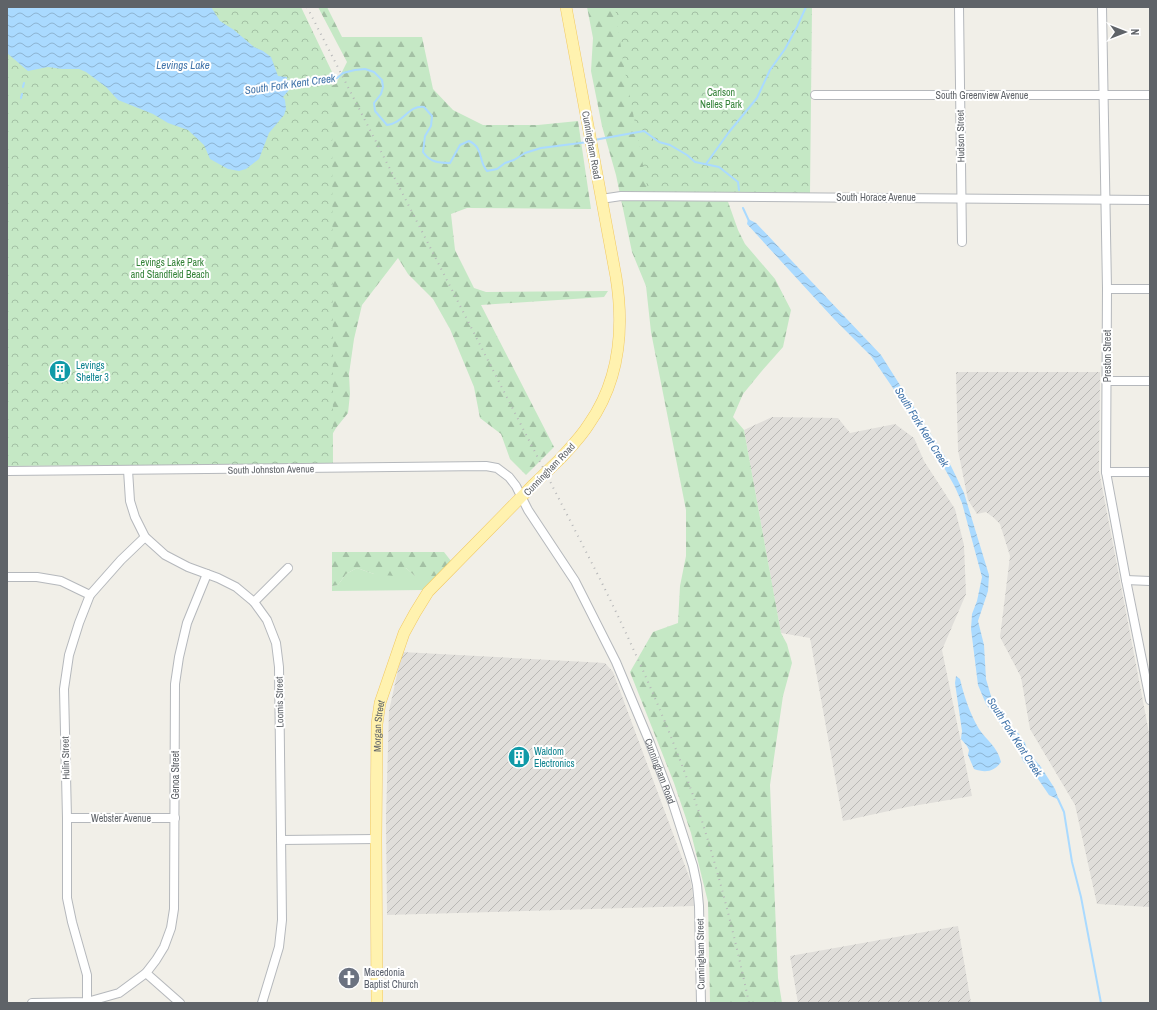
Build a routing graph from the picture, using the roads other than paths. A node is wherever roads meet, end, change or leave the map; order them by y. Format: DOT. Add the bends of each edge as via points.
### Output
graph roads {
  1 [pos="566,7"];
  2 [pos="959,7"];
  3 [pos="1102,7"];
  4 [pos="815,95"];
  5 [pos="959,95"];
  6 [pos="1103,95"];
  7 [pos="1150,95"];
  8 [pos="960,198"];
  9 [pos="602,199"];
  10 [pos="1104,199"];
  11 [pos="1150,200"];
  12 [pos="962,242"];
  13 [pos="1107,289"];
  14 [pos="1150,289"];
  15 [pos="1107,381"];
  16 [pos="1150,381"];
  17 [pos="128,470"];
  18 [pos="7,471"];
  19 [pos="1106,472"];
  20 [pos="1150,472"];
  21 [pos="521,497"];
  22 [pos="145,537"];
  23 [pos="288,568"];
  24 [pos="207,574"];
  25 [pos="7,577"];
  26 [pos="1126,580"];
  27 [pos="1150,581"];
  28 [pos="90,595"];
  29 [pos="254,602"];
  30 [pos="1149,690"];
  31 [pos="1150,700"];
  32 [pos="67,818"];
  33 [pos="176,818"];
  34 [pos="376,839"];
  35 [pos="281,840"];
  36 [pos="699,906"];
  37 [pos="146,973"];
  38 [pos="88,1002"];
  39 [pos="32,1003"];
  40 [pos="180,1003"];
  41 [pos="262,1003"];
  42 [pos="377,1003"];
  43 [pos="701,1003"];
  1 -- 9 [label="main road, Cunningham Road"];
  2 -- 5 [label="street, Hudson Street"];
  3 -- 6 [label="street, Preston Street"];
  4 -- 5 [label="street, South Greenview Avenue"];
  5 -- 6 [label="street, South Greenview Avenue"];
  5 -- 8 [label="street, Hudson Street"];
  6 -- 7 [label="street, South Greenview Avenue"];
  6 -- 10 [label="street, Preston Street"];
  8 -- 9 [label="street, South Horace Avenue" via="621,196"];
  8 -- 10 [label="street, South Horace Avenue"];
  8 -- 12 [label="street, Hudson Street"];
  9 -- 21 [label="main road, Cunningham Road, bridge" via="619,299 618,350 612,377 596,413 583,432"];
  10 -- 11 [label="street, South Horace Avenue"];
  10 -- 13 [label="street, Preston Street"];
  13 -- 14 [label="street"];
  13 -- 15 [label="street, Preston Street"];
  15 -- 16 [label="street"];
  15 -- 19 [label="street, Preston Street"];
  17 -- 18 [label="street, South Johnston Avenue"];
  17 -- 21 [label="street, South Johnston Avenue" via="486,466 497,468 510,477"];
  17 -- 22 [label="street, Loomis Street" via="130,501"];
  19 -- 20 [label="street"];
  19 -- 26 [label="street, Preston Street"];
  21 -- 34 [label="main road, Morgan Street" via="428,592 404,633 380,703 377,724"];
  21 -- 36 [label="street, Cunningham Road" via="575,581 616,662 673,804 693,866"];
  22 -- 24 [label="street, Loomis Street" via="165,555"];
  22 -- 28 [label="street, Hulin Street"];
  23 -- 29 [label="street"];
  24 -- 29 [label="street, Loomis Street" via="236,587"];
  24 -- 33 [label="street, Genoa Street" via="187,623 175,684"];
  25 -- 28 [label="street" via="37,577 61,581"];
  26 -- 27 [label="street"];
  26 -- 30 [label="street, Preston Street"];
  28 -- 32 [label="street, Hulin Street" via="69,655 64,689"];
  29 -- 35 [label="street, Loomis Street" via="267,620 276,644 278,659"];
  30 -- 31 [label="street, Preston Street"];
  32 -- 33 [label="street, Webster Avenue"];
  32 -- 38 [label="street, Hulin Street" via="67,898 87,975"];
  33 -- 37 [label="street, Genoa Street" via="174,909 171,928 160,954"];
  34 -- 35 [label="street"];
  34 -- 42 [label="main road, Morgan Street"];
  35 -- 41 [label="street, Loomis Street" via="282,920 279,947"];
  36 -- 43 [label="street, Cunningham Street"];
  37 -- 38 [label="street, Genoa Street" via="119,993"];
  37 -- 40 [label="street"];
  38 -- 39 [label="street, Genoa Street"];
}
